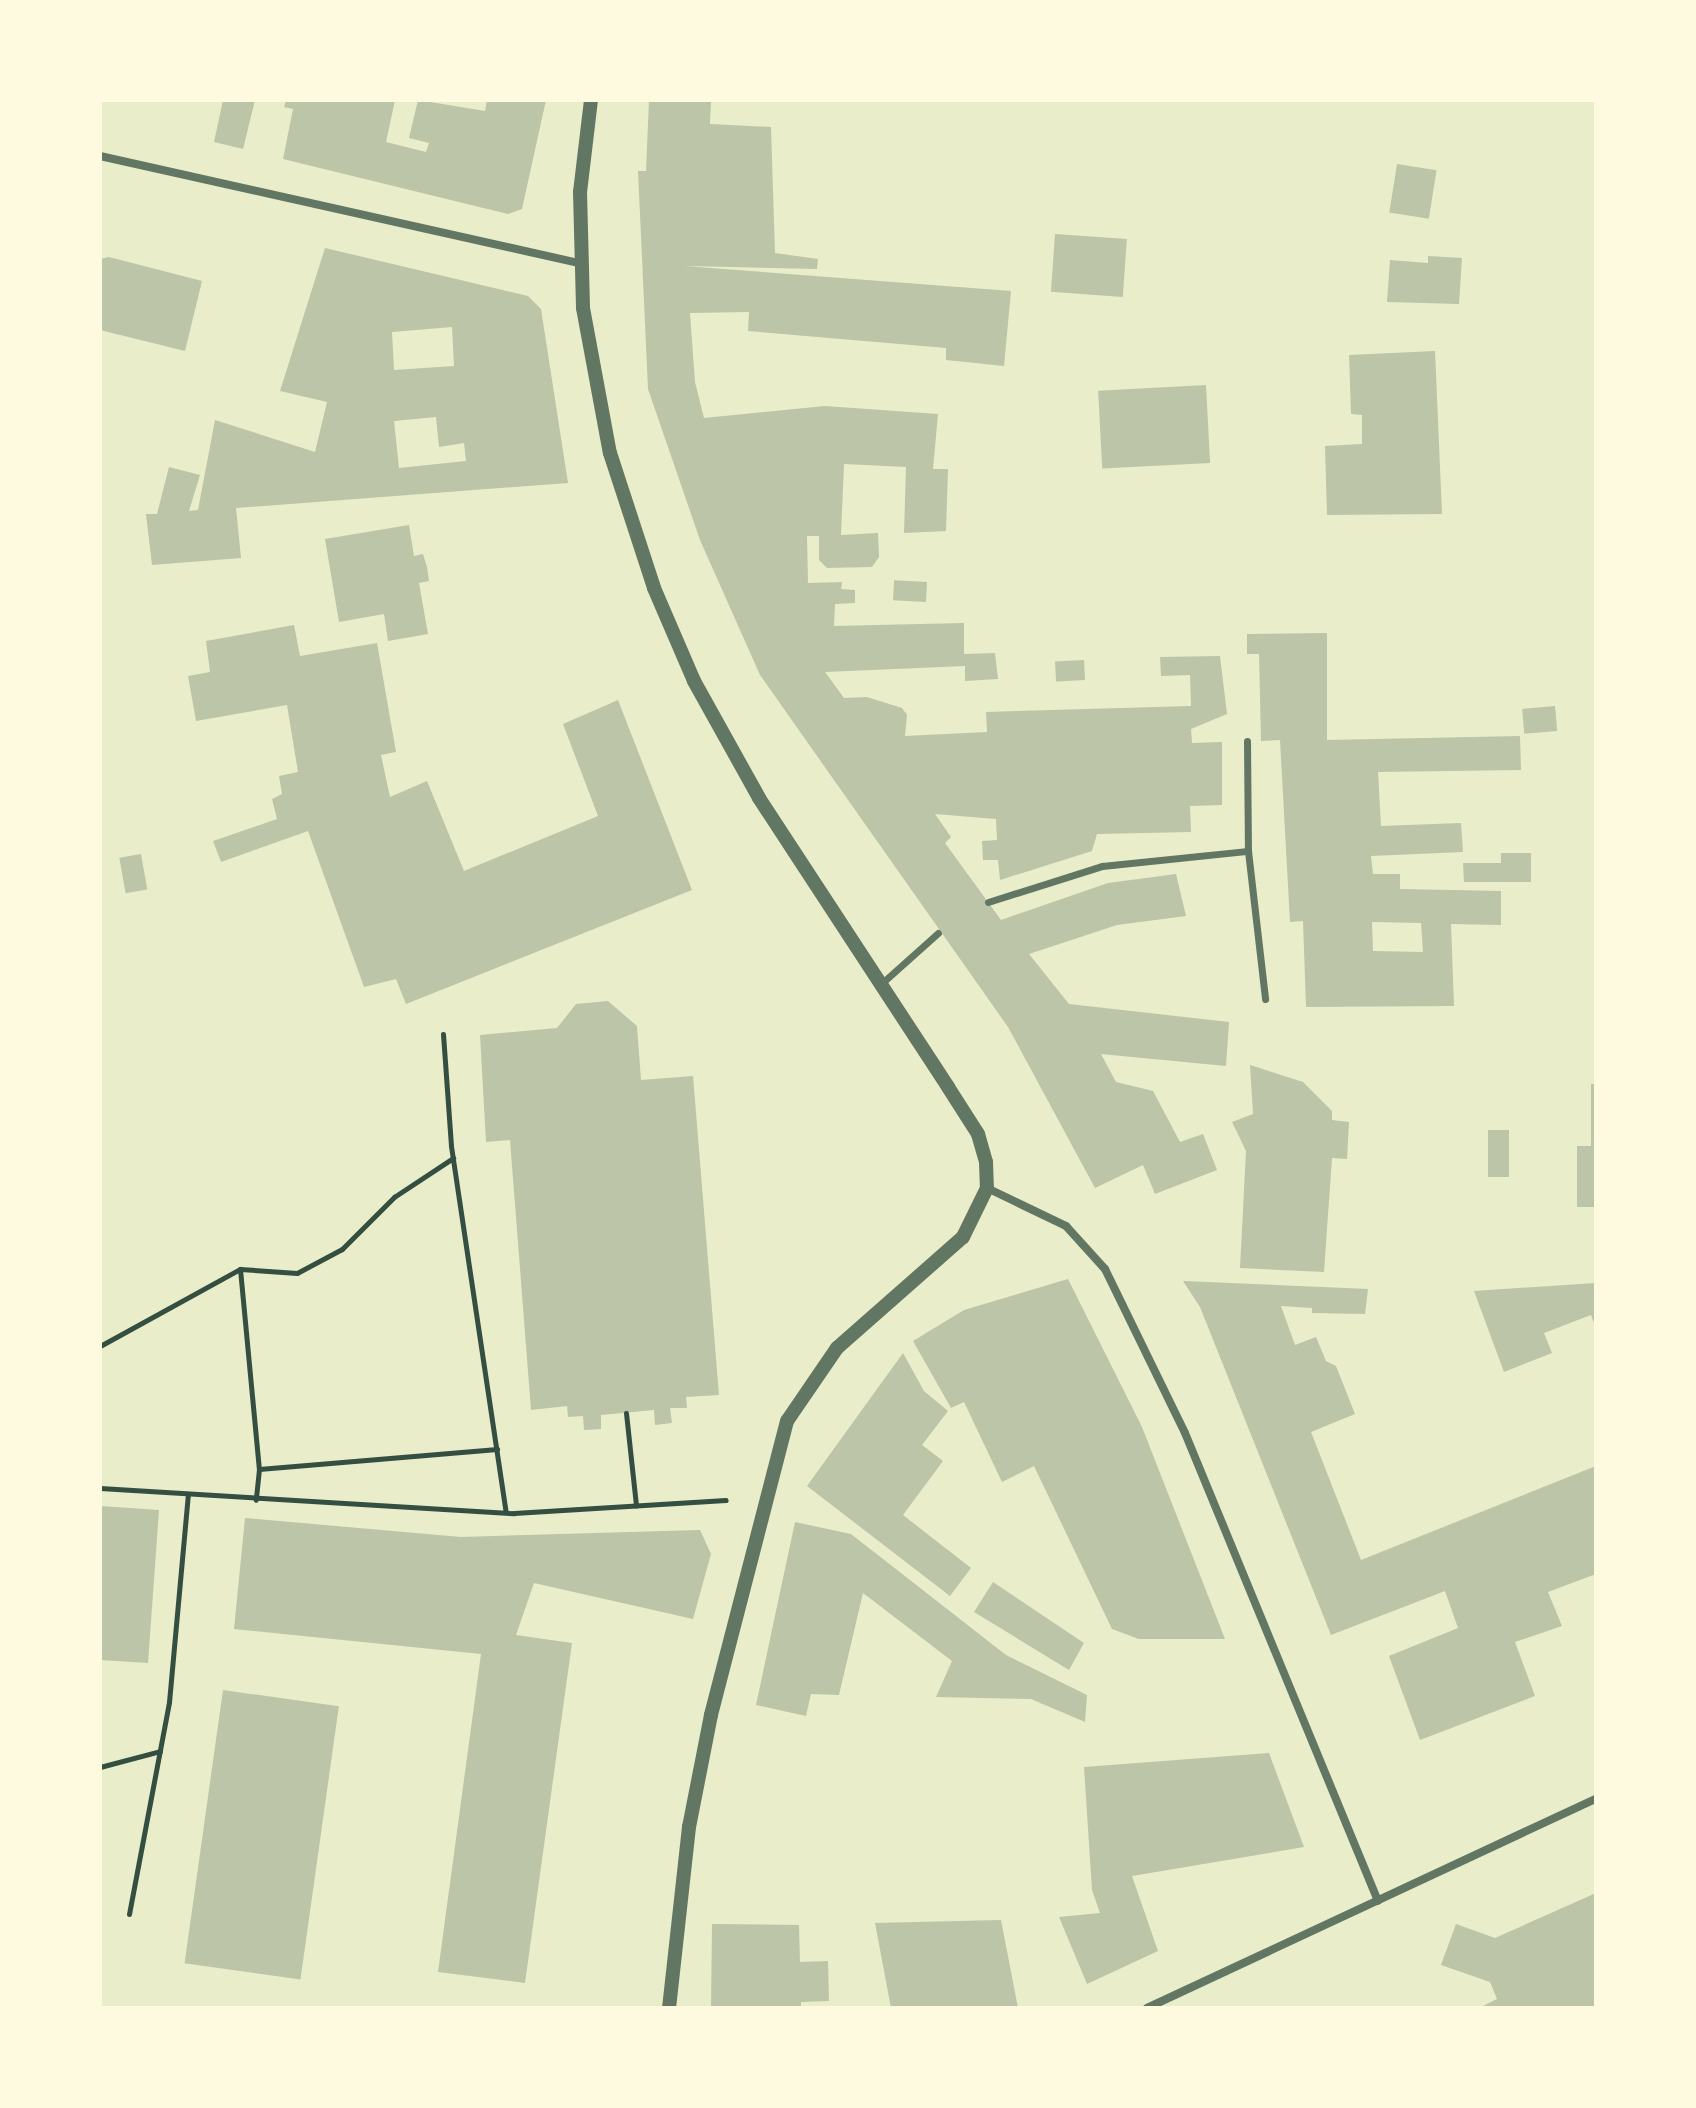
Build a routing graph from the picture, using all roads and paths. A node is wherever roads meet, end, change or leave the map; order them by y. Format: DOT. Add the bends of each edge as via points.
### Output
graph roads {
  1 [pos="591,100"];
  2 [pos="100,156"];
  3 [pos="579,263"];
  4 [pos="1247,741"];
  5 [pos="1248,851"];
  6 [pos="988,902"];
  7 [pos="938,933"];
  8 [pos="882,983"];
  9 [pos="1265,999"];
  10 [pos="443,1034"];
  11 [pos="453,1158"];
  12 [pos="987,1188"];
  13 [pos="240,1269"];
  14 [pos="100,1346"];
  15 [pos="626,1413"];
  16 [pos="497,1449"];
  17 [pos="259,1469"];
  18 [pos="100,1488"];
  19 [pos="188,1494"];
  20 [pos="763,1498"];
  21 [pos="256,1500"];
  22 [pos="636,1505"];
  23 [pos="506,1512"];
  24 [pos="160,1751"];
  25 [pos="100,1767"];
  26 [pos="1596,1799"];
  27 [pos="1378,1901"];
  28 [pos="129,1914"];
  29 [pos="669,2008"];
  30 [pos="1147,2008"];
  1 -- 3 [label="street" via="580,192"];
  2 -- 3 [label="street"];
  3 -- 8 [label="street" via="610,453 654,588 694,681 759,798"];
  4 -- 5 [label="street"];
  5 -- 6 [label="street" via="1102,866"];
  5 -- 9 [label="street"];
  7 -- 8 [label="street"];
  8 -- 12 [label="street" via="978,1134"];
  10 -- 11 [label="path"];
  11 -- 13 [label="path" via="394,1197 342,1249 297,1273"];
  11 -- 16 [label="path"];
  12 -- 20 [label="street" via="972,1224 945,1258 871,1314 808,1384 787,1421"];
  12 -- 27 [label="street" via="1066,1226 1105,1269 1185,1433"];
  13 -- 14 [label="path"];
  13 -- 17 [label="path"];
  15 -- 22 [label="path"];
  16 -- 17 [label="path"];
  16 -- 23 [label="path"];
  17 -- 21 [label="path"];
  18 -- 19 [label="path"];
  19 -- 21 [label="path"];
  19 -- 24 [label="path"];
  20 -- 22 [label="path"];
  20 -- 29 [label="street" via="689,1827"];
  21 -- 23 [label="path"];
  22 -- 23 [label="path"];
  24 -- 25 [label="path"];
  24 -- 28 [label="path"];
  26 -- 27 [label="street"];
  27 -- 30 [label="street"];
}
